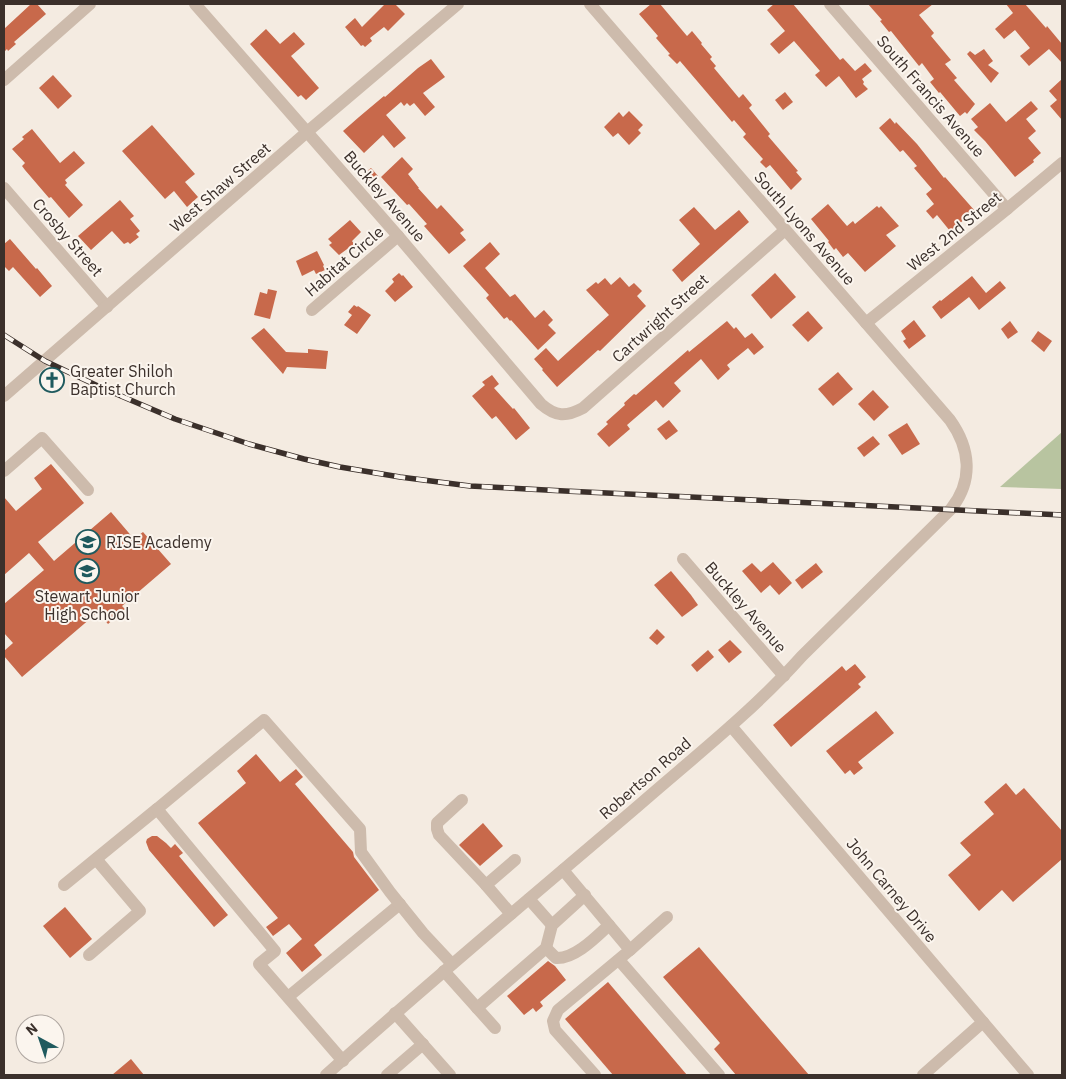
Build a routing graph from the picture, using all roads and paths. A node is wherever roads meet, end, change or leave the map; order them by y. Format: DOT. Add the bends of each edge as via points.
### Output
graph roads {
  1 [pos="90,4"];
  2 [pos="195,4"];
  3 [pos="458,4"];
  4 [pos="590,4"];
  5 [pos="830,4"];
  6 [pos="4,80"];
  7 [pos="307,132"];
  8 [pos="1062,163"];
  9 [pos="4,188"];
  10 [pos="1007,209"];
  11 [pos="784,230"];
  12 [pos="398,236"];
  13 [pos="107,307"];
  14 [pos="312,310"];
  15 [pos="866,323"];
  16 [pos="4,396"];
  17 [pos="550,411"];
  18 [pos="4,471"];
  19 [pos="964,486"];
  20 [pos="88,490"];
  21 [pos="683,559"];
  22 [pos="784,676"];
  23 [pos="731,726"];
  24 [pos="462,800"];
  25 [pos="157,809"];
  26 [pos="96,859"];
  27 [pos="515,860"];
  28 [pos="563,870"];
  29 [pos="64,885"];
  30 [pos="486,886"];
  31 [pos="585,895"];
  32 [pos="528,899"];
  33 [pos="400,904"];
  34 [pos="511,914"];
  35 [pos="667,917"];
  36 [pos="552,925"];
  37 [pos="609,925"];
  38 [pos="546,948"];
  39 [pos="630,950"];
  40 [pos="88,955"];
  41 [pos="619,960"];
  42 [pos="448,967"];
  43 [pos="288,997"];
  44 [pos="477,1008"];
  45 [pos="395,1013"];
  46 [pos="982,1022"];
  47 [pos="495,1028"];
  48 [pos="423,1044"];
  49 [pos="342,1061"];
  50 [pos="326,1075"];
  51 [pos="387,1075"];
  52 [pos="450,1075"];
  53 [pos="595,1075"];
  54 [pos="719,1075"];
  55 [pos="922,1075"];
  56 [pos="1028,1075"];
  1 -- 6 [label="street"];
  2 -- 7 [label="street, Buckley Avenue"];
  3 -- 7 [label="street, West Shaw Street"];
  4 -- 11 [label="street, South Lyons Avenue"];
  5 -- 10 [label="street, South Francis Avenue"];
  7 -- 12 [label="street, Buckley Avenue"];
  7 -- 13 [label="street, West Shaw Street"];
  8 -- 10 [label="street, West 2nd Street"];
  9 -- 13 [label="street, Crosby Street"];
  10 -- 15 [label="street, West 2nd Street"];
  11 -- 15 [label="street, South Lyons Avenue"];
  11 -- 17 [label="street, Cartwright Street" via="582,408 572,414"];
  12 -- 14 [label="street, Habitat Circle"];
  12 -- 17 [label="street, Buckley Avenue"];
  13 -- 16 [label="street, West Shaw Street"];
  15 -- 19 [label="street, South Lyons Avenue" via="958,430 967,458"];
  18 -- 20 [label="street" via="42,438"];
  19 -- 22 [label="street, Robertson Road" via="951,509"];
  21 -- 22 [label="street, Buckley Avenue"];
  22 -- 23 [label="street, Robertson Road"];
  23 -- 28 [label="street, Robertson Road"];
  23 -- 46 [label="street, John Carney Drive"];
  24 -- 30 [label="street" via="437,823 436,829"];
  25 -- 26 [label="street"];
  25 -- 33 [label="street" via="264,720 360,828 361,852"];
  25 -- 43 [label="street" via="275,951 259,964"];
  26 -- 29 [label="street"];
  26 -- 40 [label="street" via="140,911"];
  27 -- 30 [label="street"];
  28 -- 31 [label="street"];
  28 -- 32 [label="street, Robertson Road"];
  30 -- 34 [label="street"];
  31 -- 36 [label="street"];
  31 -- 37 [label="street"];
  32 -- 34 [label="street, Robertson Road"];
  32 -- 36 [label="street"];
  33 -- 42 [label="street"];
  33 -- 43 [label="street"];
  34 -- 42 [label="street, Robertson Road"];
  35 -- 39 [label="street"];
  36 -- 38 [label="street"];
  37 -- 38 [label="street" via="586,945 562,958 556,958"];
  37 -- 39 [label="street"];
  38 -- 44 [label="street"];
  39 -- 41 [label="street"];
  41 -- 53 [label="street" via="558,1010 553,1021 555,1030"];
  41 -- 54 [label="street"];
  42 -- 44 [label="street"];
  42 -- 45 [label="street, Robertson Road"];
  43 -- 49 [label="street"];
  44 -- 47 [label="street"];
  45 -- 48 [label="street"];
  45 -- 49 [label="street, Robertson Road"];
  46 -- 55 [label="street"];
  46 -- 56 [label="street, John Carney Drive"];
  48 -- 51 [label="street"];
  48 -- 52 [label="street"];
  49 -- 50 [label="street, Robertson Road"];
}
